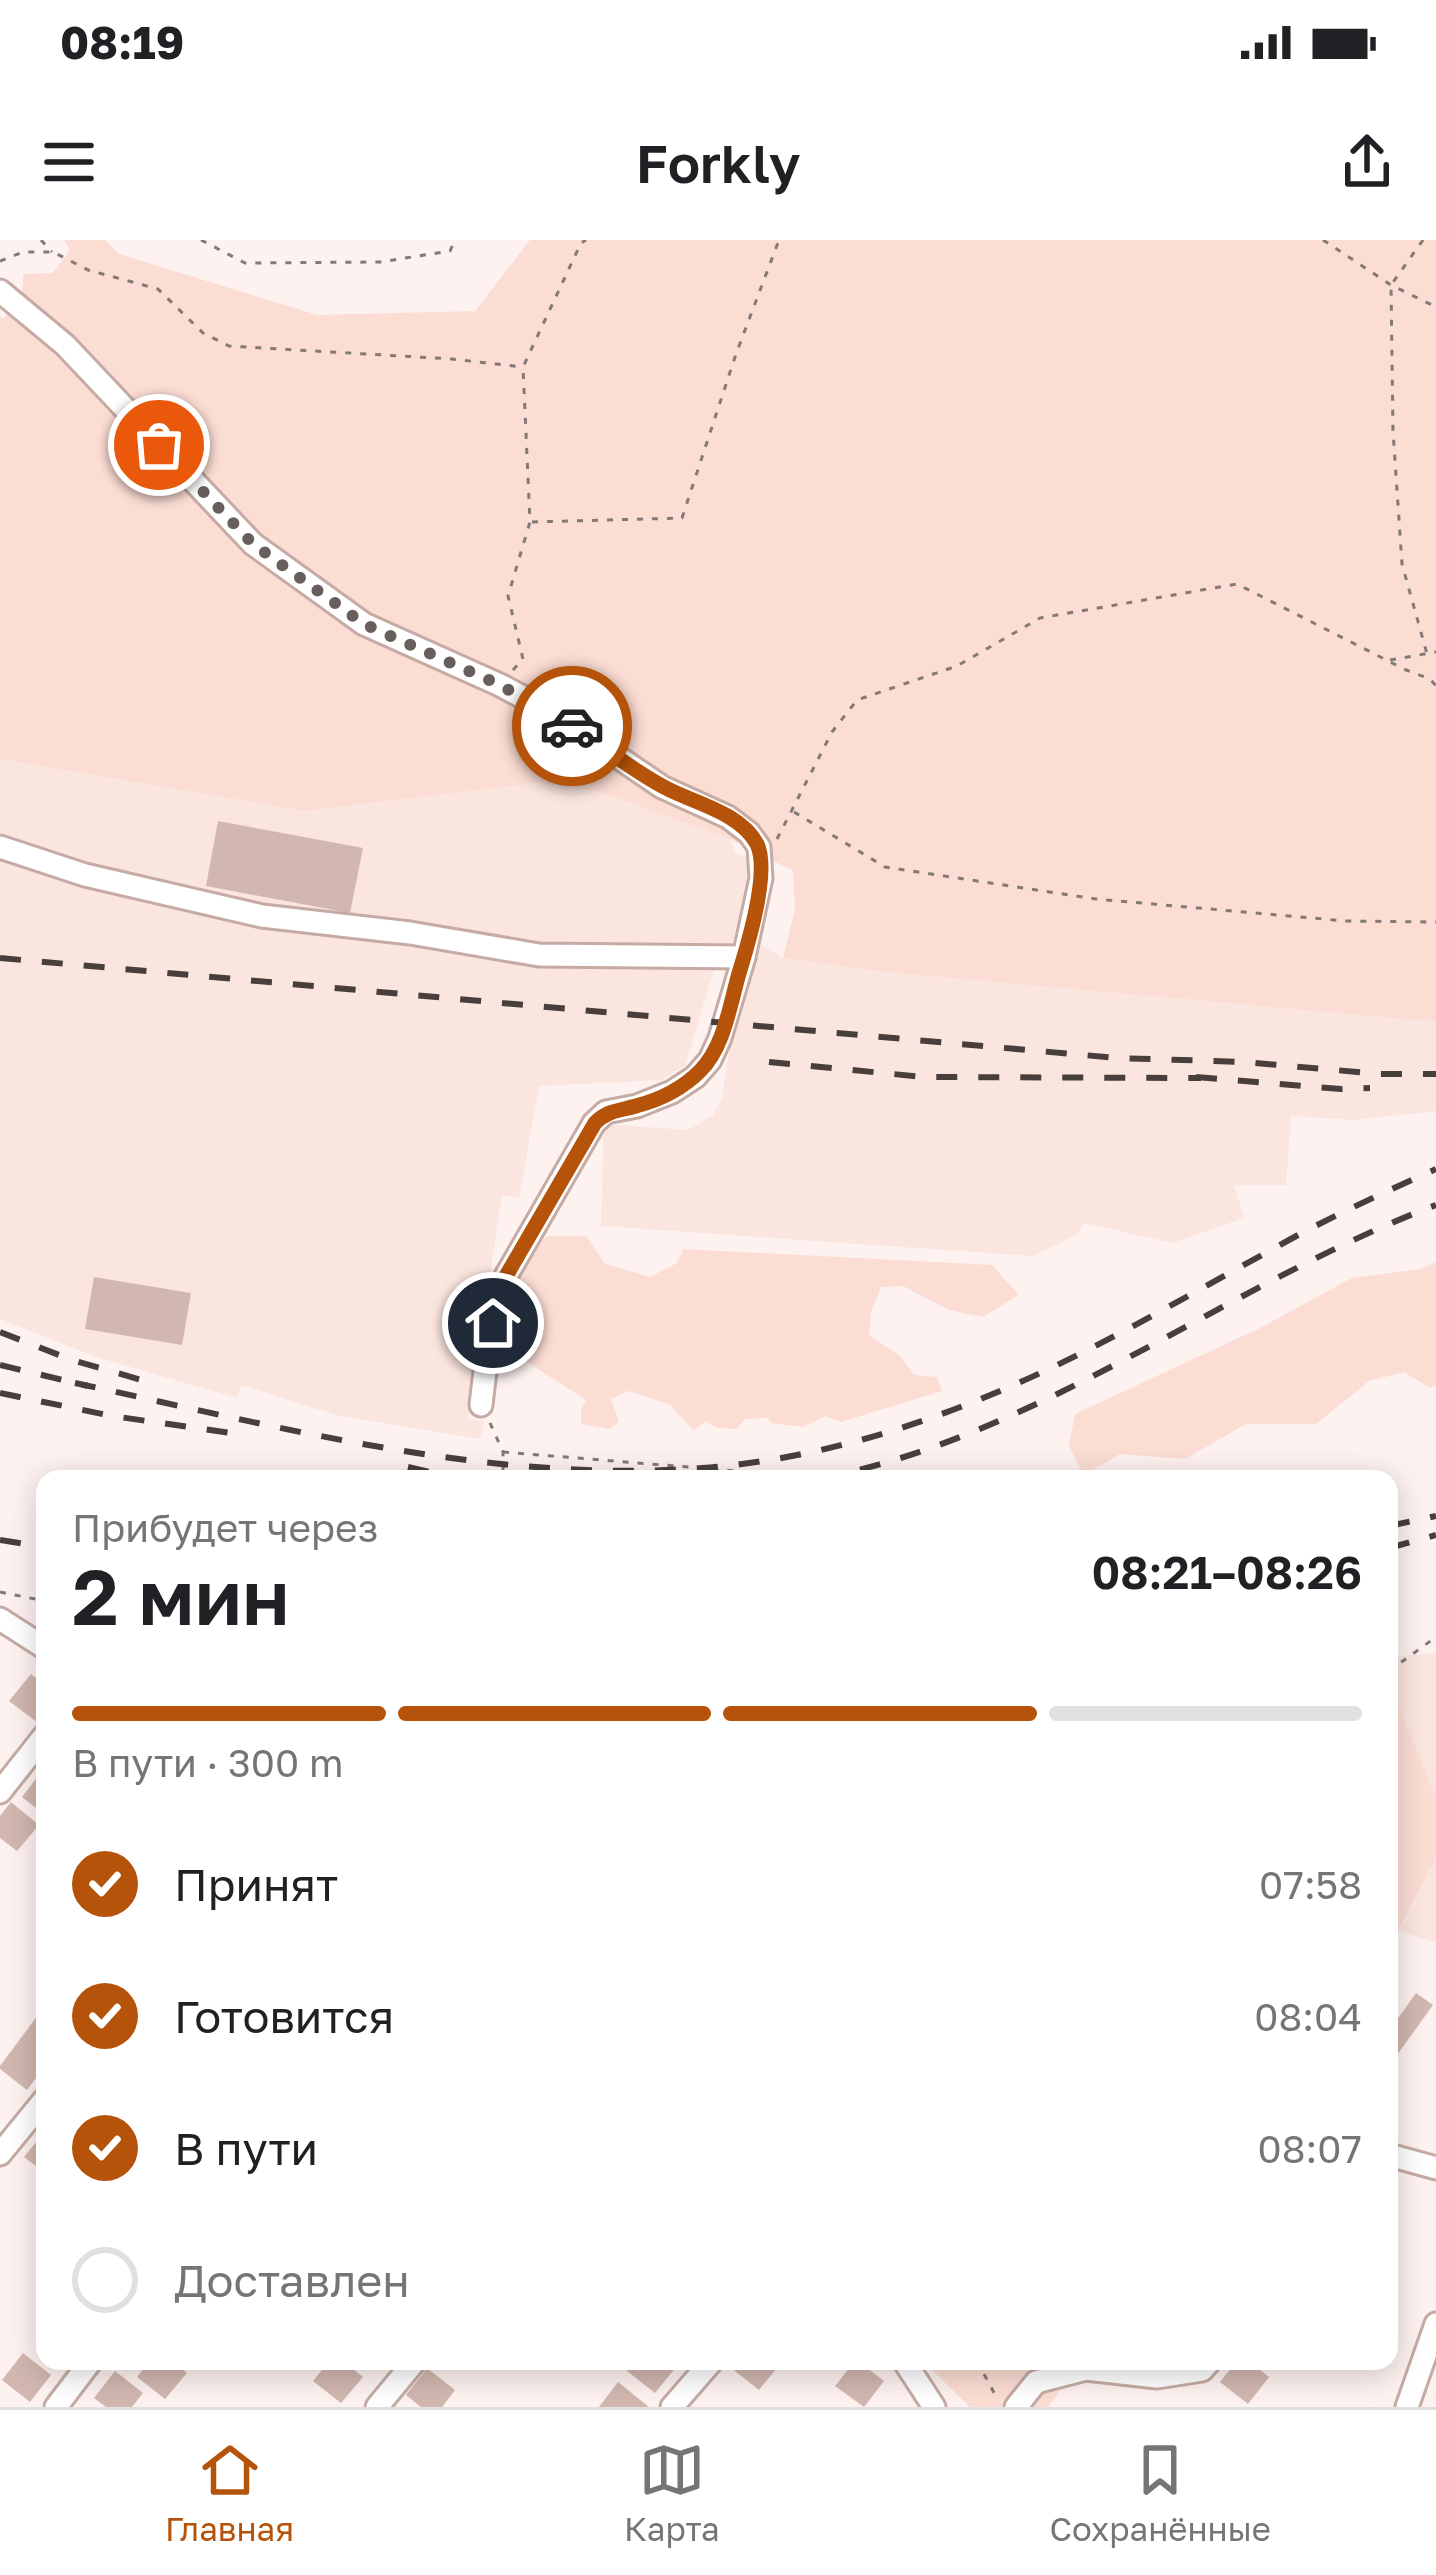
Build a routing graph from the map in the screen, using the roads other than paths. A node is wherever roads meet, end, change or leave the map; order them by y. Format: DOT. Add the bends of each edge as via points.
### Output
graph roads {
  1 [pos="0,291"];
  2 [pos="0,848"];
  3 [pos="744,957"];
  4 [pos="481,1405"];
  5 [pos="0,1619"];
  6 [pos="36,1642"];
  7 [pos="36,1746"];
  8 [pos="0,1792"];
  9 [pos="36,2110"];
  10 [pos="0,2154"];
  11 [pos="1398,2157"];
  12 [pos="1436,2168"];
  13 [pos="1436,2324"];
  14 [pos="85,2370"];
  15 [pos="408,2370"];
  16 [pos="704,2370"];
  17 [pos="910,2370"];
  18 [pos="1082,2370"];
  19 [pos="1095,2370"];
  20 [pos="1202,2370"];
  21 [pos="56,2407"];
  22 [pos="377,2407"];
  23 [pos="672,2407"];
  24 [pos="934,2407"];
  25 [pos="1016,2407"];
  26 [pos="1407,2407"];
  1 -- 3 [label="street" via="65,345 253,544 364,624 556,715 662,787 749,833 761,878"];
  2 -- 3 [label="street" via="262,916 539,955"];
  3 -- 4 [label="street" via="710,1060 672,1092 606,1112 541,1213 499,1296"];
  5 -- 6 [label="street"];
  7 -- 8 [label="street"];
  9 -- 10 [label="street"];
  11 -- 12 [label="street"];
  13 -- 26 [label="street"];
  14 -- 21 [label="street"];
  15 -- 22 [label="street"];
  16 -- 23 [label="street"];
  17 -- 24 [label="street"];
  18 -- 25 [label="street" via="1036,2382"];
  19 -- 20 [label="street" via="1157,2377"];
}
